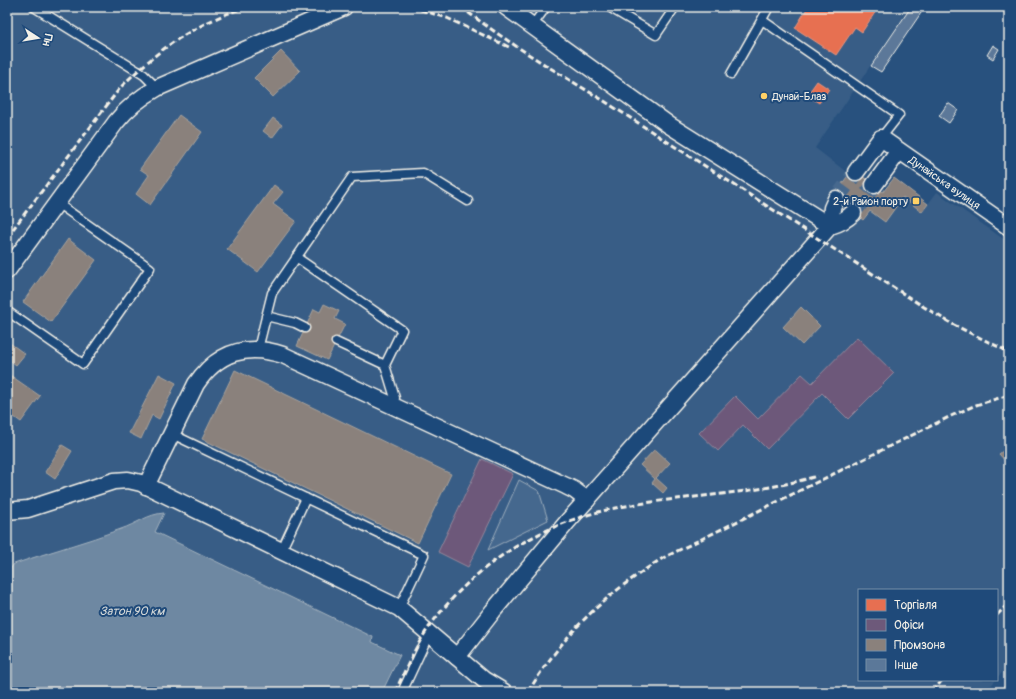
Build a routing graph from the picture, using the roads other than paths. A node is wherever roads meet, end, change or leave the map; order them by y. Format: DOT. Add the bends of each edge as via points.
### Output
graph roads {
  1 [pos="34,7"];
  2 [pos="344,7"];
  3 [pos="506,7"];
  4 [pos="546,7"];
  5 [pos="609,7"];
  6 [pos="675,7"];
  7 [pos="769,7"];
  8 [pos="762,20"];
  9 [pos="532,26"];
  10 [pos="731,74"];
  11 [pos="158,88"];
  12 [pos="881,138"];
  13 [pos="899,151"];
  14 [pos="856,172"];
  15 [pos="874,185"];
  16 [pos="836,200"];
  17 [pos="468,201"];
  18 [pos="57,203"];
  19 [pos="853,213"];
  20 [pos="830,226"];
  21 [pos="1009,227"];
  22 [pos="296,257"];
  23 [pos="7,271"];
  24 [pos="7,311"];
  25 [pos="266,316"];
  26 [pos="305,328"];
  27 [pos="336,342"];
  28 [pos="258,349"];
  29 [pos="386,365"];
  30 [pos="392,405"];
  31 [pos="172,434"];
  32 [pos="146,486"];
  33 [pos="306,498"];
  34 [pos="587,500"];
  35 [pos="7,511"];
  36 [pos="281,550"];
  37 [pos="399,608"];
  38 [pos="430,634"];
  39 [pos="457,657"];
  40 [pos="402,692"];
  41 [pos="504,692"];
  1 -- 11 [label="lane" via="144,75"];
  2 -- 11 [label="street"];
  3 -- 9 [label="street"];
  4 -- 9 [label="lane"];
  5 -- 6 [label="lane" via="656,35"];
  7 -- 8 [label="lane"];
  8 -- 10 [label="lane"];
  8 -- 12 [label="lane" via="899,115"];
  9 -- 20 [label="street" via="669,125"];
  11 -- 18 [label="street" via="134,102 120,116"];
  12 -- 13 [label="street, Дунайська вулиця"];
  12 -- 14 [label="street"];
  13 -- 15 [label="street"];
  13 -- 21 [label="street, Дунайська вулиця"];
  16 -- 20 [label="street" via="831,212"];
  17 -- 22 [label="lane" via="423,173 352,177"];
  18 -- 23 [label="street"];
  18 -- 24 [label="lane" via="150,268 83,364"];
  19 -- 20 [label="street" via="839,224"];
  20 -- 34 [label="street"];
  22 -- 25 [label="lane" via="272,293"];
  22 -- 29 [label="lane" via="402,330"];
  25 -- 26 [label="lane"];
  25 -- 28 [label="lane"];
  27 -- 29 [label="lane"];
  28 -- 30 [label="street" via="283,355"];
  28 -- 31 [label="street" via="232,353 212,365 196,384"];
  29 -- 30 [label="lane" via="395,398"];
  30 -- 34 [label="street" via="566,486"];
  31 -- 32 [label="street"];
  31 -- 33 [label="lane"];
  32 -- 35 [label="street" via="128,480 114,481 28,509"];
  32 -- 36 [label="street"];
  33 -- 36 [label="lane"];
  33 -- 37 [label="lane" via="424,555"];
  34 -- 39 [label="street" via="530,565"];
  36 -- 37 [label="street"];
  37 -- 38 [label="street"];
  38 -- 39 [label="street"];
  38 -- 40 [label="lane"];
  39 -- 41 [label="street" via="484,680"];
}
